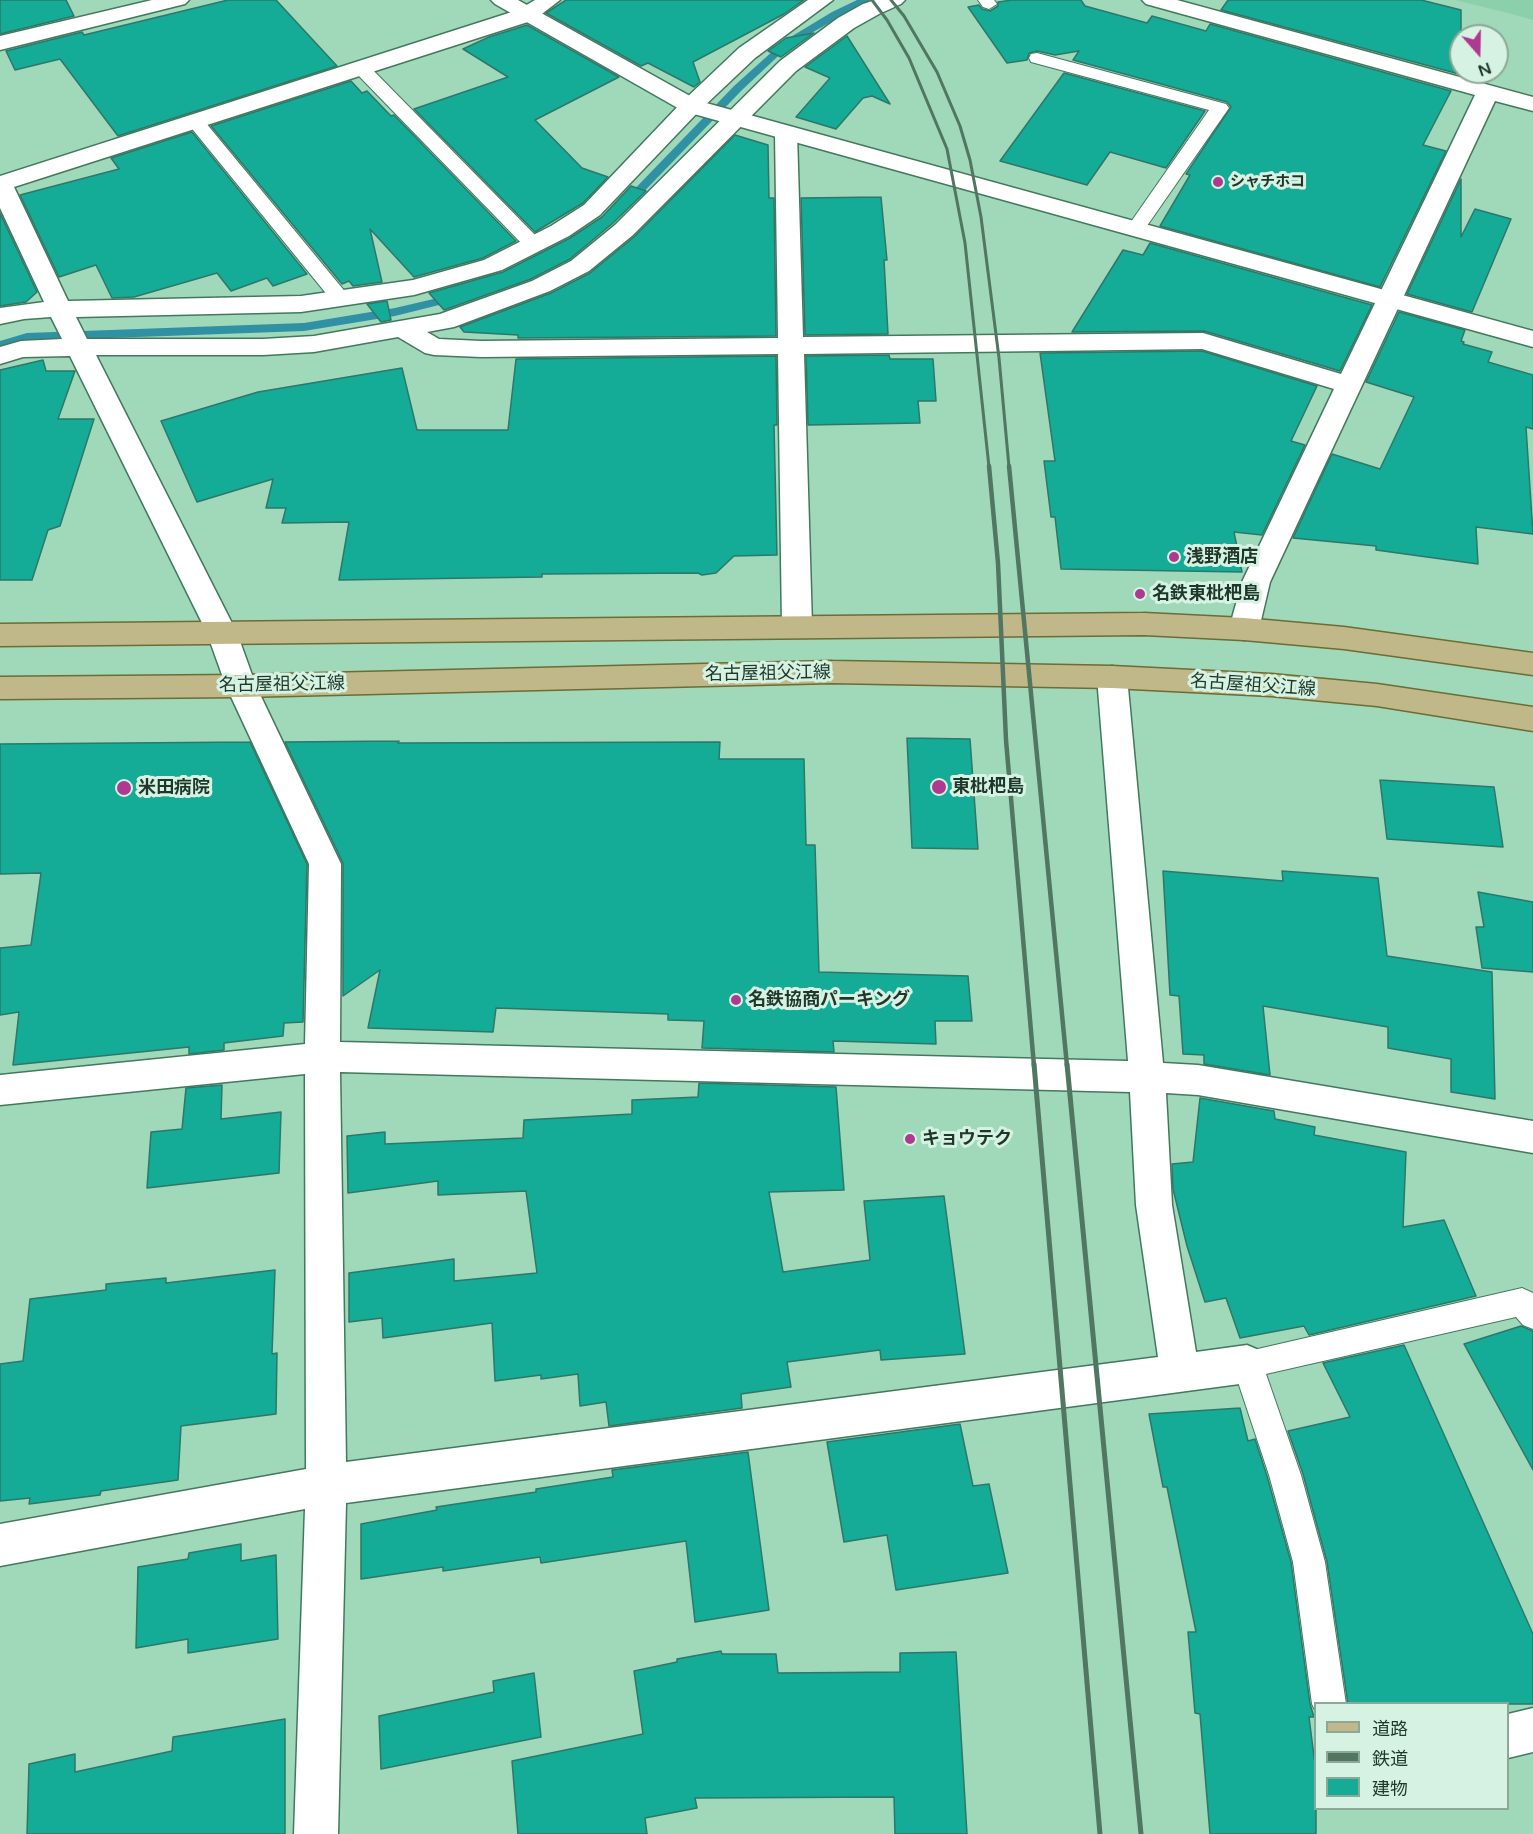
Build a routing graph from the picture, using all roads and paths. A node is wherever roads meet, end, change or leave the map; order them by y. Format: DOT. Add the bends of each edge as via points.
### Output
graph roads {
  1 [pos="178,0"];
  2 [pos="502,0"];
  3 [pos="549,0"];
  4 [pos="822,0"];
  5 [pos="894,0"];
  6 [pos="1154,0"];
  7 [pos="526,15"];
  8 [pos="0,43"];
  9 [pos="1037,58"];
  10 [pos="361,68"];
  11 [pos="1488,92"];
  12 [pos="1533,104"];
  13 [pos="696,108"];
  14 [pos="733,119"];
  15 [pos="195,121"];
  16 [pos="786,133"];
  17 [pos="0,184"];
  18 [pos="1135,229"];
  19 [pos="534,245"];
  20 [pos="340,298"];
  21 [pos="1390,299"];
  22 [pos="62,312"];
  23 [pos="0,316"];
  24 [pos="403,329"];
  25 [pos="1533,339"];
  26 [pos="78,344"];
  27 [pos="792,344"];
  28 [pos="0,356"];
  29 [pos="1349,385"];
  30 [pos="797,626"];
  31 [pos="1244,629"];
  32 [pos="222,633"];
  33 [pos="0,635"];
  34 [pos="1533,664"];
  35 [pos="1112,677"];
  36 [pos="241,686"];
  37 [pos="0,688"];
  38 [pos="1533,720"];
  39 [pos="322,1057"];
  40 [pos="1147,1077"];
  41 [pos="0,1090"];
  42 [pos="1533,1137"];
  43 [pos="1533,1314"];
  44 [pos="1247,1364"];
  45 [pos="1180,1372"];
  46 [pos="326,1485"];
  47 [pos="0,1545"];
  48 [pos="1329,1702"];
  49 [pos="1533,1730"];
  50 [pos="1509,1736"];
  51 [pos="316,1834"];
  1 -- 8 [label="street"];
  2 -- 7 [label="street"];
  3 -- 7 [label="street"];
  4 -- 13 [label="street" via="747,53"];
  5 -- 14 [label="street" via="846,23 812,48"];
  6 -- 11 [label="street"];
  7 -- 10 [label="street"];
  7 -- 13 [label="street"];
  9 -- 18 [label="lane" via="1220,108"];
  10 -- 15 [label="street"];
  10 -- 19 [label="lane"];
  11 -- 12 [label="street"];
  11 -- 21 [label="street"];
  13 -- 14 [label="street"];
  13 -- 19 [label="street" via="592,210"];
  14 -- 16 [label="street"];
  14 -- 24 [label="street" via="639,216 580,266 487,307"];
  15 -- 17 [label="street"];
  15 -- 20 [label="lane"];
  16 -- 18 [label="street"];
  16 -- 27 [label="street"];
  17 -- 22 [label="street"];
  18 -- 21 [label="street"];
  19 -- 20 [label="street" via="456,278"];
  20 -- 22 [label="street" via="272,306"];
  21 -- 25 [label="street"];
  21 -- 29 [label="street"];
  22 -- 23 [label="street" via="24,311"];
  22 -- 26 [label="street"];
  24 -- 26 [label="street" via="315,345"];
  24 -- 27 [label="street" via="434,347 445,348"];
  26 -- 28 [label="street" via="21,349"];
  26 -- 32 [label="street"];
  27 -- 29 [label="street" via="1203,341"];
  27 -- 30 [label="street"];
  29 -- 31 [label="street" via="1256,582"];
  30 -- 31 [label="main road" via="1144,624"];
  30 -- 32 [label="main road"];
  31 -- 34 [label="main road" via="1344,638"];
  32 -- 33 [label="main road"];
  32 -- 36 [label="street"];
  35 -- 36 [label="main road, 名古屋祖父江線" via="832,672"];
  35 -- 38 [label="main road, 名古屋祖父江線" via="1377,695"];
  35 -- 40 [label="street"];
  36 -- 37 [label="main road, 名古屋祖父江線"];
  36 -- 39 [label="street" via="325,864"];
  39 -- 40 [label="street"];
  39 -- 41 [label="street"];
  39 -- 46 [label="street"];
  40 -- 42 [label="street" via="1198,1080"];
  40 -- 45 [label="street" via="1154,1205"];
  43 -- 44 [label="lane" via="1522,1302"];
  44 -- 45 [label="street"];
  44 -- 48 [label="lane" via="1285,1475 1309,1562"];
  45 -- 46 [label="street"];
  46 -- 47 [label="street"];
  46 -- 51 [label="street"];
  49 -- 50 [label="street"];
}
